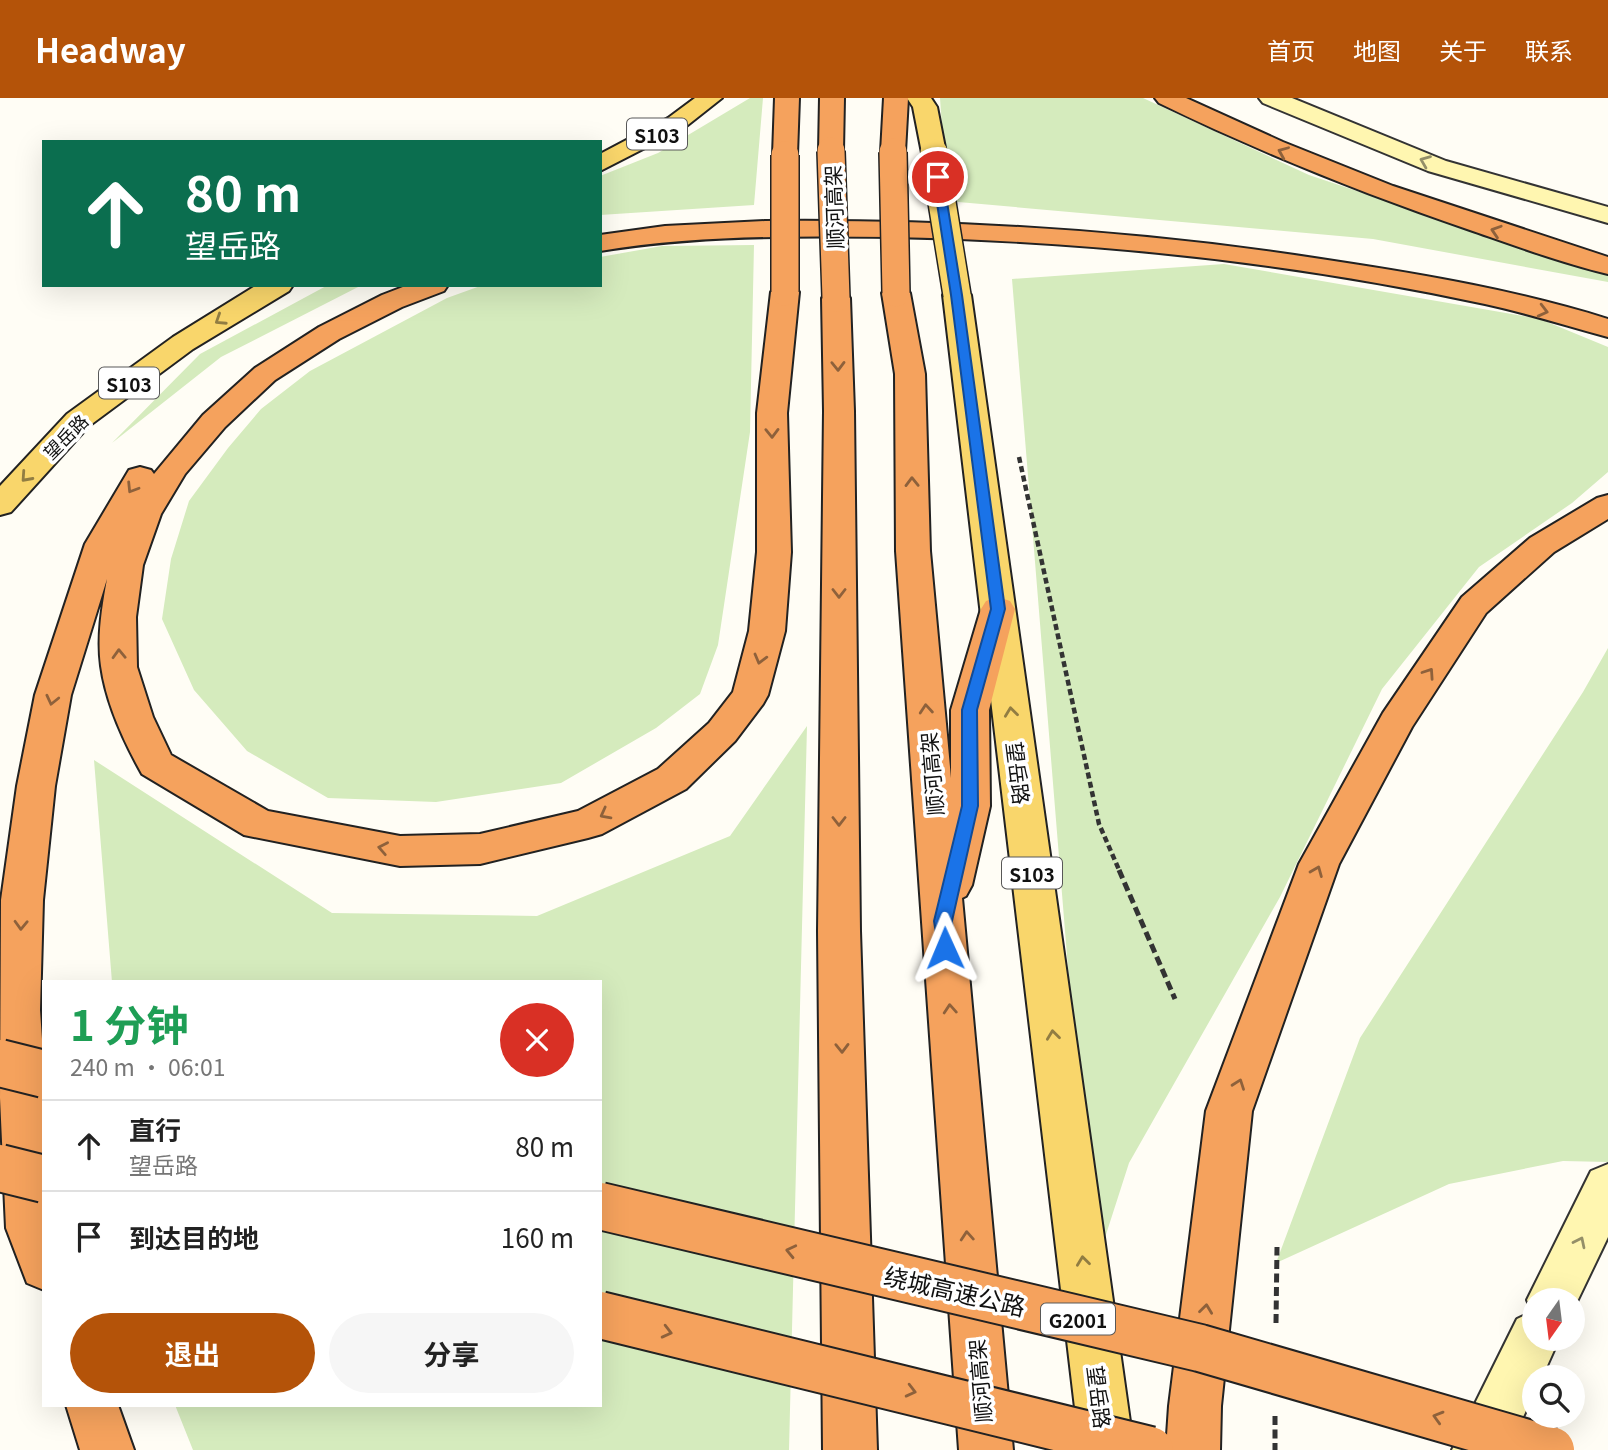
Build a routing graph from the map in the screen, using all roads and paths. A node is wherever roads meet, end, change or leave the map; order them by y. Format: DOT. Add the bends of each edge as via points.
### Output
graph roads {
  1 [pos="710,98"];
  2 [pos="787,98"];
  3 [pos="832,98"];
  4 [pos="896,98"];
  5 [pos="919,98"];
  6 [pos="1167,98"];
  7 [pos="1271,98"];
  8 [pos="602,163"];
  9 [pos="1608,215"];
  10 [pos="602,230"];
  11 [pos="602,243"];
  12 [pos="1608,266"];
  13 [pos="275,287"];
  14 [pos="390,287"];
  15 [pos="429,287"];
  16 [pos="1608,302"];
  17 [pos="1608,328"];
  18 [pos="1016,445"];
  19 [pos="0,505"];
  20 [pos="1608,505"];
  21 [pos="998,609"];
  22 [pos="943,921"];
  23 [pos="1175,999"];
  24 [pos="0,1063"];
  25 [pos="42,1074"];
  26 [pos="0,1168"];
  27 [pos="42,1178"];
  28 [pos="1608,1185"];
  29 [pos="602,1206"];
  30 [pos="42,1262"];
  31 [pos="1558,1288"];
  32 [pos="602,1315"];
  33 [pos="1528,1351"];
  34 [pos="93,1407"];
  35 [pos="107,1450"];
  36 [pos="850,1450"];
  37 [pos="986,1450"];
  38 [pos="1107,1450"];
  39 [pos="1150,1450"];
  40 [pos="1193,1450"];
  41 [pos="1479,1450"];
  42 [pos="1550,1450"];
  1 -- 8 [label="main road, S103" via="676,124"];
  2 -- 15 [label="highway, one-way, bridge" via="785,292 772,413 774,552 767,631 750,695 722,732 672,779 588,823 480,849 400,851 258,824 156,764 134,717 119,667 118,617 126,565 145,514 172,470 214,421 265,374 329,333"];
  3 -- 36 [label="highway, 顺河高架, one-way, bridge" via="839,411 839,931"];
  22 -- 4 [label="highway, 顺河高架, one-way, bridge" via="914,551 910,374 896,293"];
  5 -- 21 [label="main road, 望岳路 / S103, bridge" via="934,153 957,295"];
  12 -- 6 [label="highway, one-way" via="1344,178"];
  9 -- 7 [label="street, one-way" via="1437,166"];
  10 -- 16 [label="highway" via="803,216 1069,225 1277,247"];
  11 -- 17 [label="highway, one-way" via="800,228 950,229 1078,237 1305,264 1454,288"];
  13 -- 19 [label="main road, 望岳路 / S103, one-way" via="183,343 78,420"];
  14 -- 30 [label="highway, one-way" via="338,310 276,346 222,388 165,439 102,544 53,695 22,900 18,1010 30,1228"];
  18 -- 23 [label="path" via="1100,824"];
  40 -- 20 [label="highway, one-way" via="1230,1111 1319,864 1396,722 1474,606 1542,545"];
  21 -- 22 [label="highway" via="970,710 970,806"];
  38 -- 21 [label="main road, 望岳路 / S103, one-way"];
  37 -- 22 [label="highway, 顺河高架, one-way"];
  24 -- 25 [label="highway, bridge"];
  26 -- 27 [label="highway, bridge"];
  31 -- 28 [label="street, one-way"];
  42 -- 29 [label="highway, 绕城高速公路 / G2001, one-way, bridge" via="1200,1348"];
  32 -- 39 [label="highway, one-way, bridge"];
  33 -- 41 [label="street"];
  34 -- 35 [label="highway"];
}
